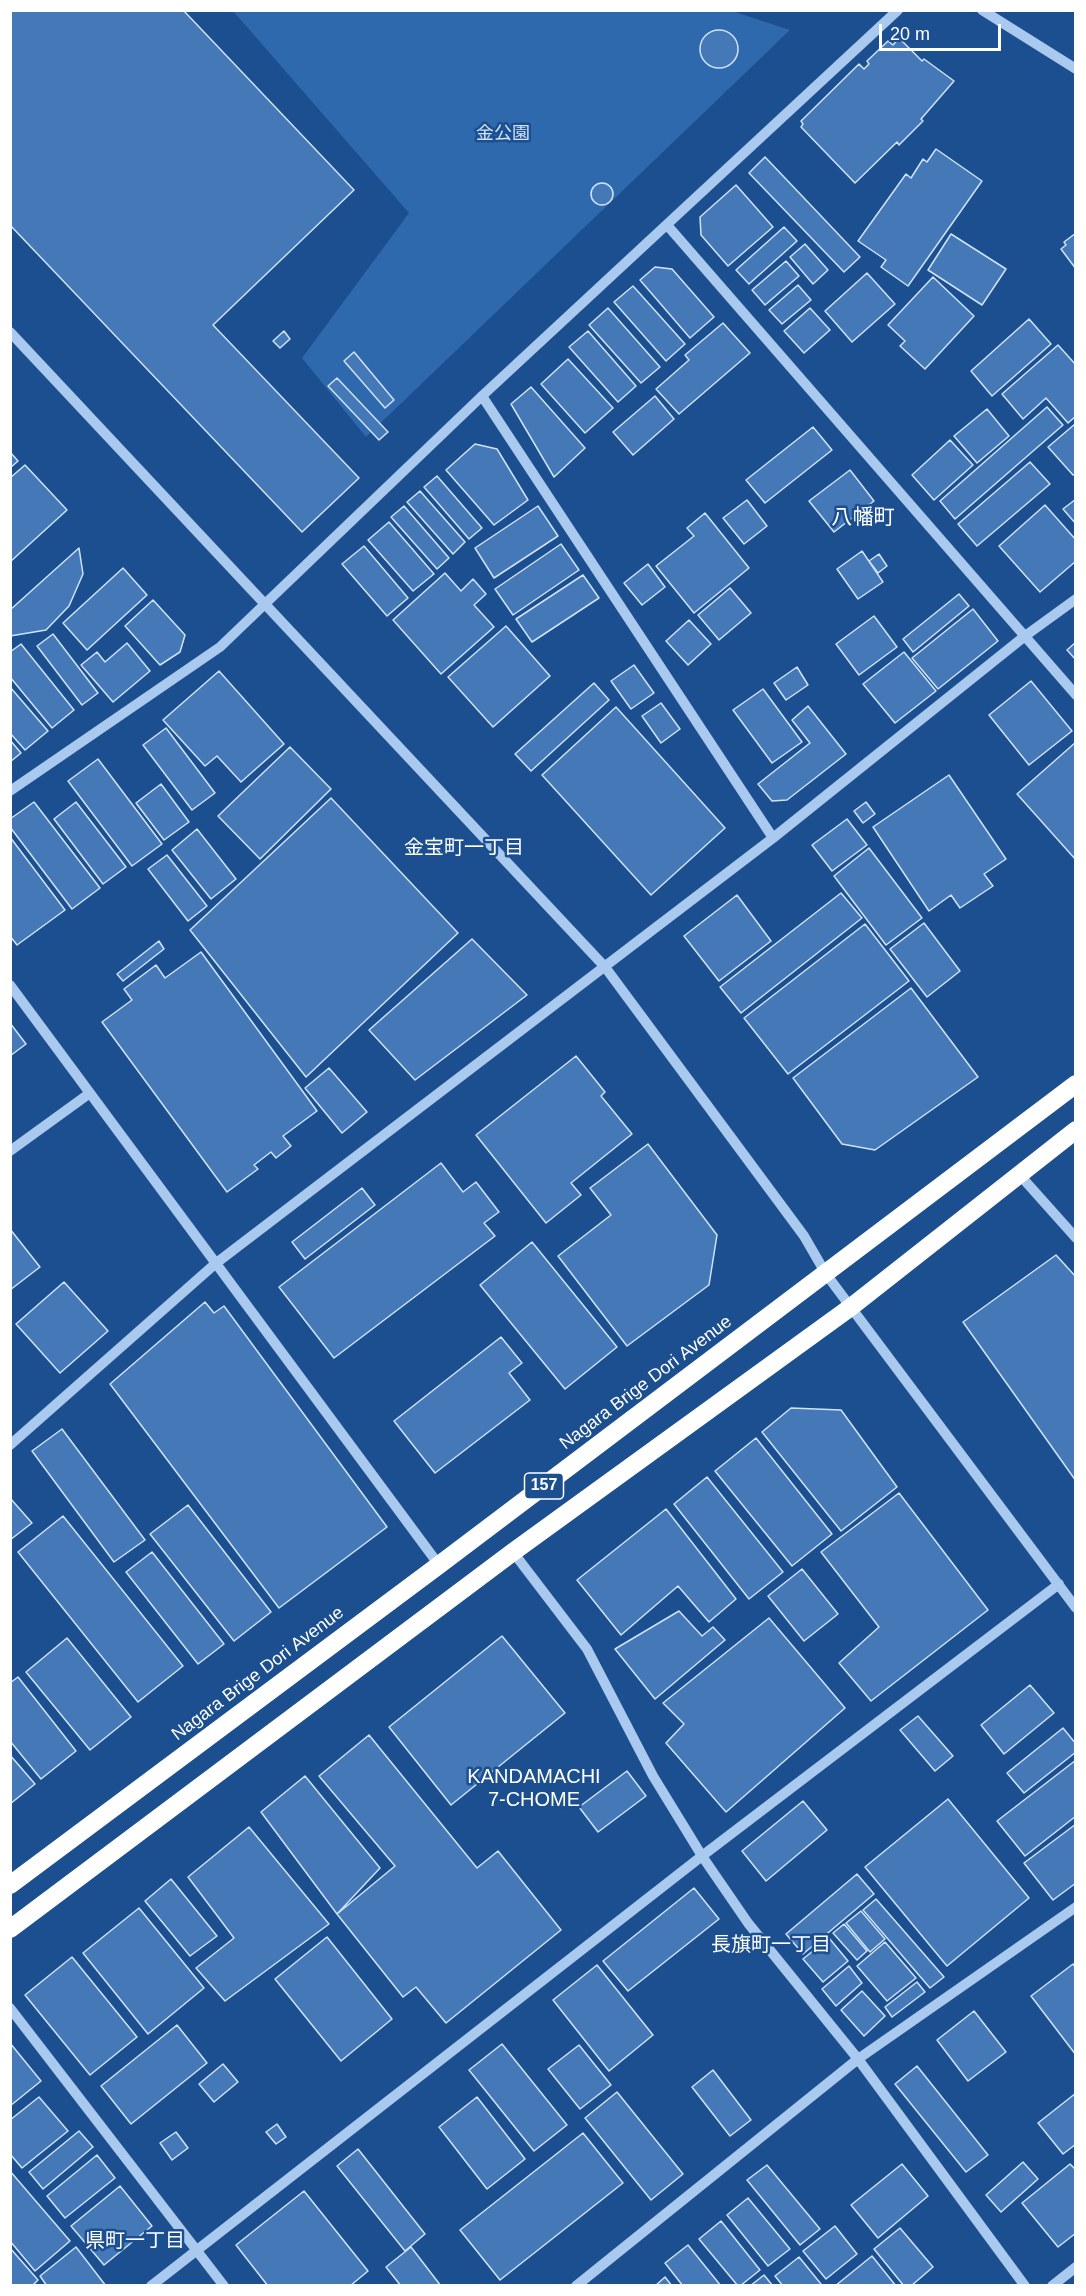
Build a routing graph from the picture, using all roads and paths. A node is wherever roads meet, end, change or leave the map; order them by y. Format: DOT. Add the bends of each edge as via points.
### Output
graph roads {
  1 [pos="898,10"];
  2 [pos="982,10"];
  3 [pos="1076,69"];
  4 [pos="667,225"];
  5 [pos="10,332"];
  6 [pos="15,345"];
  7 [pos="482,396"];
  8 [pos="1076,599"];
  9 [pos="265,605"];
  10 [pos="1025,636"];
  11 [pos="1076,695"];
  12 [pos="10,791"];
  13 [pos="773,838"];
  14 [pos="605,967"];
  15 [pos="10,985"];
  16 [pos="1076,1084"];
  17 [pos="90,1093"];
  18 [pos="1076,1130"];
  19 [pos="10,1151"];
  20 [pos="1018,1173"];
  21 [pos="1076,1238"];
  22 [pos="215,1264"];
  23 [pos="826,1274"];
  24 [pos="851,1307"];
  25 [pos="10,1444"];
  26 [pos="513,1552"];
  27 [pos="439,1565"];
  28 [pos="1059,1584"];
  29 [pos="1076,1608"];
  30 [pos="702,1856"];
  31 [pos="10,1885"];
  32 [pos="1076,1907"];
  33 [pos="10,1929"];
  34 [pos="10,2008"];
  35 [pos="858,2059"];
  36 [pos="196,2251"];
  37 [pos="1076,2267"];
  38 [pos="151,2286"];
  39 [pos="224,2286"];
  40 [pos="576,2286"];
  41 [pos="1025,2286"];
  42 [pos="1052,2286"];
  1 -- 4 [label="street"];
  2 -- 3 [label="street"];
  4 -- 7 [label="street"];
  4 -- 10 [label="street"];
  5 -- 6 [label="street"];
  6 -- 9 [label="street"];
  7 -- 9 [label="street"];
  7 -- 13 [label="street"];
  8 -- 10 [label="street"];
  9 -- 12 [label="street" via="220,647"];
  9 -- 14 [label="street"];
  10 -- 11 [label="street"];
  10 -- 13 [label="street"];
  13 -- 14 [label="street"];
  14 -- 22 [label="street"];
  14 -- 23 [label="street" via="804,1236"];
  15 -- 17 [label="street"];
  16 -- 23 [label="highway, Nagara Brige Dori Avenue / 157"];
  17 -- 19 [label="street"];
  17 -- 22 [label="street"];
  18 -- 20 [label="highway, 157"];
  20 -- 21 [label="street"];
  20 -- 24 [label="highway, 157"];
  22 -- 25 [label="street"];
  22 -- 27 [label="street"];
  23 -- 24 [label="street"];
  23 -- 27 [label="highway, Nagara Brige Dori Avenue / 157"];
  24 -- 26 [label="highway, 157"];
  24 -- 28 [label="street"];
  26 -- 30 [label="street" via="587,1649 653,1776"];
  26 -- 33 [label="highway, 157"];
  27 -- 31 [label="highway, Nagara Brige Dori Avenue / 157"];
  28 -- 29 [label="street"];
  28 -- 30 [label="street"];
  30 -- 35 [label="street" via="748,1923"];
  30 -- 36 [label="street"];
  32 -- 35 [label="street"];
  34 -- 36 [label="street"];
  35 -- 40 [label="street"];
  35 -- 41 [label="street"];
  36 -- 38 [label="street"];
  36 -- 39 [label="street"];
  37 -- 42 [label="street"];
}
